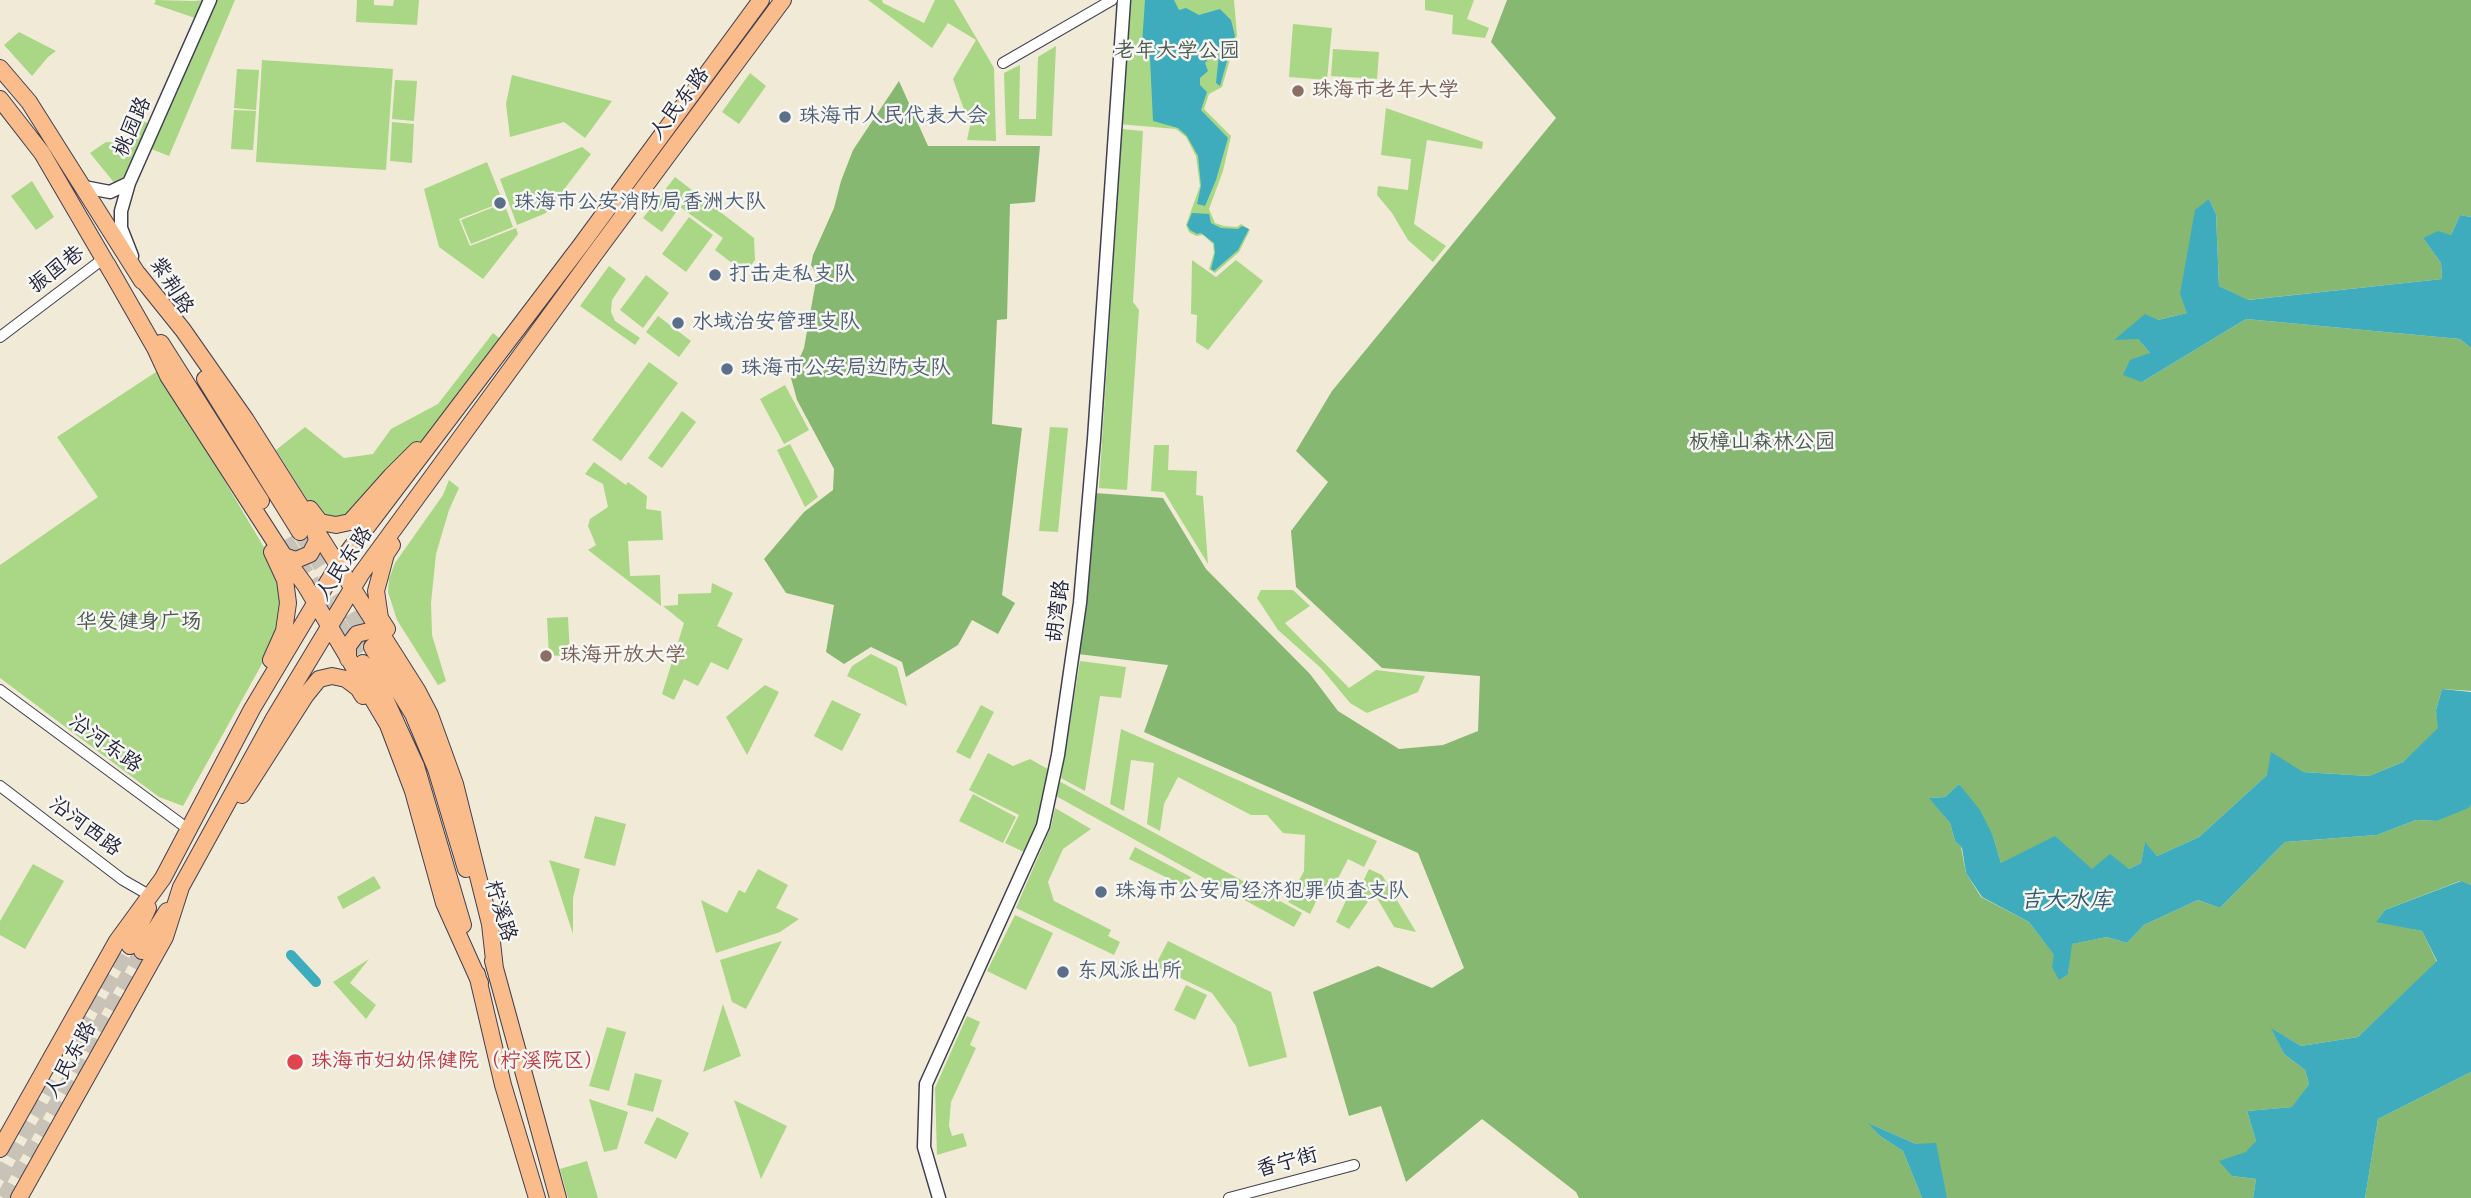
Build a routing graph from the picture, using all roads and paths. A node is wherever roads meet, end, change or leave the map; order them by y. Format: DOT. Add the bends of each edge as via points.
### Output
graph roads {
  1 [pos="210,0"];
  2 [pos="761,0"];
  3 [pos="783,0"];
  4 [pos="1112,0"];
  5 [pos="1124,0"];
  6 [pos="1003,63"];
  7 [pos="0,68"];
  8 [pos="0,99"];
  9 [pos="129,183"];
  10 [pos="84,187"];
  11 [pos="105,262"];
  12 [pos="138,274"];
  13 [pos="0,337"];
  14 [pos="224,389"];
  15 [pos="444,424"];
  16 [pos="207,438"];
  17 [pos="414,468"];
  18 [pos="428,482"];
  19 [pos="296,538"];
  20 [pos="338,565"];
  21 [pos="352,590"];
  22 [pos="316,603"];
  23 [pos="330,626"];
  24 [pos="365,650"];
  25 [pos="0,690"];
  26 [pos="417,690"];
  27 [pos="252,709"];
  28 [pos="273,720"];
  29 [pos="0,786"];
  30 [pos="414,791"];
  31 [pos="190,826"];
  32 [pos="209,839"];
  33 [pos="163,878"];
  34 [pos="181,887"];
  35 [pos="149,895"];
  36 [pos="495,969"];
  37 [pos="480,983"];
  38 [pos="0,1149"];
  39 [pos="1354,1165"];
  40 [pos="19,1198"];
  41 [pos="537,1198"];
  42 [pos="558,1198"];
  43 [pos="939,1198"];
  44 [pos="1229,1198"];
  1 -- 9 [label="street, 桃园路"];
  2 -- 15 [label="main road, 人民东路"];
  3 -- 18 [label="main road, 人民东路"];
  4 -- 6 [label="street"];
  5 -- 43 [label="street, 胡湾路" via="1082,590 1054,778 1043,826 926,1084 924,1147"];
  7 -- 10 [label="main road, 紫荆路" via="29,102"];
  8 -- 11 [label="main road, 紫荆路" via="42,153"];
  9 -- 10 [label="street" via="110,192"];
  9 -- 12 [label="street, 桃园路" via="121,228"];
  10 -- 12 [label="main road, 紫荆路"];
  11 -- 13 [label="street, 振国巷"];
  11 -- 16 [label="main road"];
  11 -- 19 [label="main road, 紫荆路"];
  12 -- 14 [label="main road"];
  12 -- 19 [label="main road, 紫荆路"];
  14 -- 15 [label="main road" via="257,428 320,522 336,525 350,522"];
  14 -- 19 [label="main road"];
  15 -- 17 [label="main road, 人民东路"];
  16 -- 19 [label="main road"];
  16 -- 31 [label="main road" via="229,484 277,560 288,603 277,648 203,785"];
  17 -- 18 [label="main road"];
  17 -- 20 [label="main road, 人民东路"];
  18 -- 21 [label="main road, 人民东路"];
  18 -- 26 [label="main road" via="416,512 386,554 376,591 380,618 406,659"];
  19 -- 20 [label="main road"];
  19 -- 22 [label="main road"];
  20 -- 21 [label="main road"];
  20 -- 22 [label="main road, 人民东路"];
  21 -- 23 [label="main road, 人民东路"];
  21 -- 24 [label="main road"];
  22 -- 23 [label="main road"];
  22 -- 27 [label="main road, 人民东路"];
  23 -- 24 [label="main road"];
  23 -- 28 [label="main road, 人民东路"];
  24 -- 26 [label="main road"];
  24 -- 30 [label="main road"];
  24 -- 36 [label="main road, 柠溪路" via="413,714 436,769"];
  24 -- 37 [label="main road, 柠溪路" via="416,766"];
  25 -- 31 [label="street, 沿河东路"];
  26 -- 36 [label="main road" via="455,784 490,924"];
  27 -- 28 [label="main road"];
  27 -- 31 [label="main road, 人民东路"];
  28 -- 32 [label="main road, 人民东路"];
  29 -- 35 [label="street, 沿河西路"];
  30 -- 32 [label="main road" via="358,688 346,679 319,679"];
  30 -- 37 [label="main road" via="444,903"];
  31 -- 33 [label="main road, 人民东路"];
  32 -- 34 [label="main road, 人民东路"];
  33 -- 34 [label="main road" via="136,949"];
  33 -- 35 [label="main road, 人民东路"];
  34 -- 40 [label="main road, 人民东路" via="164,937"];
  35 -- 38 [label="main road, 人民东路" via="117,941"];
  36 -- 42 [label="main road, 柠溪路"];
  37 -- 41 [label="main road, 柠溪路" via="503,1085"];
  39 -- 44 [label="street, 香宁街"];
}
